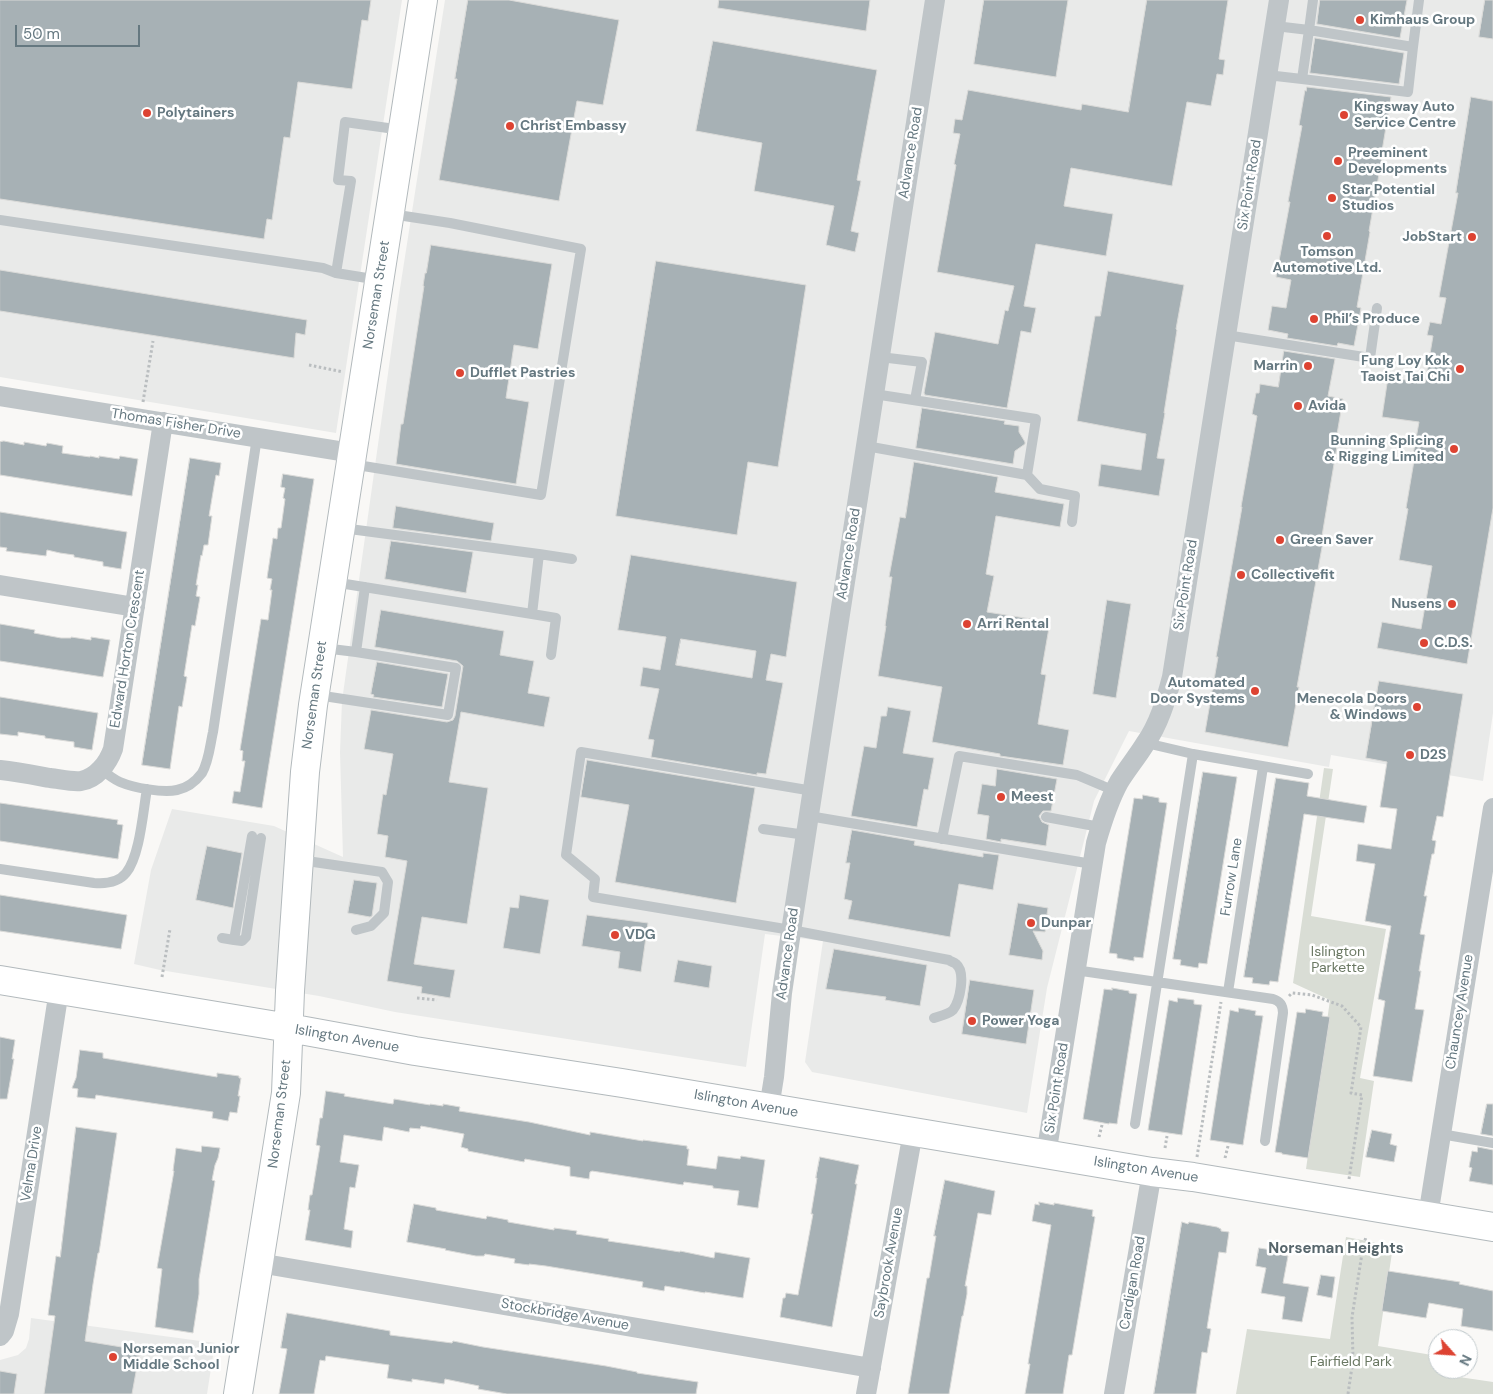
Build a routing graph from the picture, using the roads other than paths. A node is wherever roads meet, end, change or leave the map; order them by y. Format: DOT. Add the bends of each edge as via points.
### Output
graph roads {
  1 [pos="423,0"];
  2 [pos="935,0"];
  3 [pos="1279,0"];
  4 [pos="1313,0"];
  5 [pos="1419,0"];
  6 [pos="1275,26"];
  7 [pos="1309,30"];
  8 [pos="1413,47"];
  9 [pos="1267,75"];
  10 [pos="1302,79"];
  11 [pos="403,130"];
  12 [pos="390,214"];
  13 [pos="0,220"];
  14 [pos="336,273"];
  15 [pos="379,280"];
  16 [pos="1377,308"];
  17 [pos="1226,335"];
  18 [pos="880,356"];
  19 [pos="874,394"];
  20 [pos="0,396"];
  21 [pos="916,400"];
  22 [pos="163,422"];
  23 [pos="257,438"];
  24 [pos="866,446"];
  25 [pos="351,458"];
  26 [pos="1027,475"];
  27 [pos="1072,522"];
  28 [pos="340,528"];
  29 [pos="539,554"];
  30 [pos="572,559"];
  31 [pos="332,582"];
  32 [pos="0,585"];
  33 [pos="365,588"];
  34 [pos="135,607"];
  35 [pos="532,614"];
  36 [pos="322,648"];
  37 [pos="356,652"];
  38 [pos="551,655"];
  39 [pos="314,694"];
  40 [pos="1146,742"];
  41 [pos="1193,754"];
  42 [pos="1263,767"];
  43 [pos="0,770"];
  44 [pos="101,770"];
  45 [pos="1308,774"];
  46 [pos="147,789"];
  47 [pos="813,791"];
  48 [pos="1115,791"];
  49 [pos="1493,808"];
  50 [pos="1046,817"];
  51 [pos="807,826"];
  52 [pos="1100,827"];
  53 [pos="763,829"];
  54 [pos="257,837"];
  55 [pos="942,839"];
  56 [pos="299,860"];
  57 [pos="1092,864"];
  58 [pos="0,869"];
  59 [pos="356,930"];
  60 [pos="791,930"];
  61 [pos="222,938"];
  62 [pos="1075,970"];
  63 [pos="0,980"];
  64 [pos="1157,982"];
  65 [pos="59,990"];
  66 [pos="1225,992"];
  67 [pos="934,1018"];
  68 [pos="289,1028"];
  69 [pos="768,1108"];
  70 [pos="1135,1124"];
  71 [pos="913,1132"];
  72 [pos="1441,1134"];
  73 [pos="1265,1141"];
  74 [pos="1493,1143"];
  75 [pos="1046,1155"];
  76 [pos="1152,1172"];
  77 [pos="1428,1216"];
  78 [pos="1493,1227"];
  79 [pos="259,1263"];
  80 [pos="0,1336"];
  81 [pos="871,1368"];
  82 [pos="238,1394"];
  83 [pos="866,1394"];
  84 [pos="1114,1394"];
  1 -- 11 [label="main road, Norseman Street"];
  2 -- 18 [label="street, Advance Road"];
  3 -- 6 [label="street, Six Point Road"];
  4 -- 7 [label="lane"];
  5 -- 8 [label="lane"];
  6 -- 7 [label="lane"];
  6 -- 9 [label="street, Six Point Road"];
  7 -- 8 [label="lane"];
  7 -- 10 [label="lane"];
  8 -- 10 [label="lane" via="1408,92"];
  9 -- 10 [label="lane"];
  9 -- 17 [label="street, Six Point Road"];
  11 -- 12 [label="main road, Norseman Street"];
  11 -- 14 [label="lane" via="345,122 338,180 351,181"];
  12 -- 15 [label="main road, Norseman Street"];
  12 -- 25 [label="lane" via="581,249 541,495"];
  13 -- 14 [label="lane" via="323,268"];
  14 -- 15 [label="lane"];
  15 -- 25 [label="main road, Norseman Street"];
  16 -- 17 [label="lane" via="1370,358"];
  17 -- 40 [label="street, Six Point Road" via="1172,677 1166,702"];
  18 -- 19 [label="street, Advance Road"];
  18 -- 21 [label="lane" via="922,362"];
  19 -- 21 [label="lane"];
  19 -- 24 [label="street, Advance Road"];
  20 -- 22 [label="street, Thomas Fisher Drive"];
  21 -- 26 [label="lane" via="1036,419"];
  22 -- 23 [label="street, Thomas Fisher Drive"];
  22 -- 34 [label="street, Edward Horton Crescent"];
  23 -- 25 [label="street, Thomas Fisher Drive"];
  23 -- 46 [label="lane" via="206,763 196,780 188,786 171,791"];
  24 -- 26 [label="lane"];
  24 -- 47 [label="street, Advance Road"];
  25 -- 28 [label="main road, Norseman Street"];
  26 -- 27 [label="lane" via="1040,488 1075,496"];
  28 -- 29 [label="lane"];
  28 -- 31 [label="main road, Norseman Street"];
  29 -- 30 [label="lane"];
  29 -- 35 [label="lane"];
  31 -- 33 [label="lane"];
  31 -- 36 [label="main road, Norseman Street"];
  32 -- 34 [label="street"];
  33 -- 35 [label="lane"];
  33 -- 37 [label="lane"];
  34 -- 44 [label="street, Edward Horton Crescent" via="113,749"];
  35 -- 38 [label="lane" via="556,618"];
  36 -- 37 [label="lane"];
  36 -- 39 [label="main road, Norseman Street"];
  37 -- 39 [label="lane" via="456,668 448,715"];
  39 -- 56 [label="main road, Norseman Street"];
  40 -- 41 [label="lane"];
  40 -- 48 [label="street, Six Point Road"];
  41 -- 42 [label="lane"];
  41 -- 64 [label="lane"];
  42 -- 45 [label="lane"];
  42 -- 66 [label="lane, Furrow Lane"];
  43 -- 44 [label="street" via="82,781"];
  44 -- 46 [label="lane" via="121,783"];
  46 -- 58 [label="lane" via="131,866 126,874 113,882 94,883"];
  47 -- 51 [label="street, Advance Road"];
  47 -- 60 [label="lane" via="581,752 566,855 595,879 593,898"];
  48 -- 52 [label="street, Six Point Road"];
  48 -- 55 [label="lane" via="1077,775 959,756"];
  49 -- 72 [label="street, Chauncey Avenue"];
  50 -- 52 [label="lane"];
  51 -- 53 [label="lane"];
  51 -- 55 [label="lane"];
  51 -- 60 [label="street, Advance Road"];
  52 -- 57 [label="street, Six Point Road"];
  54 -- 61 [label="lane" via="234,940"];
  55 -- 57 [label="lane"];
  56 -- 59 [label="lane" via="382,872 388,882 384,913 371,926"];
  56 -- 68 [label="main road, Norseman Street"];
  57 -- 62 [label="street, Six Point Road"];
  60 -- 67 [label="lane" via="949,960 956,964 960,970 961,989 957,1003 952,1012"];
  60 -- 69 [label="street, Advance Road"];
  62 -- 64 [label="lane"];
  62 -- 75 [label="street, Six Point Road"];
  63 -- 65 [label="main road, Islington Avenue"];
  64 -- 66 [label="lane"];
  64 -- 70 [label="lane"];
  65 -- 68 [label="main road, Islington Avenue"];
  65 -- 80 [label="street, Velma Drive" via="9,1314"];
  66 -- 73 [label="lane" via="1272,999 1283,1007"];
  68 -- 69 [label="main road, Islington Avenue" via="415,1052"];
  68 -- 79 [label="main road, Norseman Street" via="286,1093"];
  69 -- 71 [label="main road, Islington Avenue"];
  71 -- 75 [label="main road, Islington Avenue"];
  71 -- 81 [label="street, Saybrook Avenue"];
  72 -- 74 [label="lane"];
  72 -- 77 [label="street, Chauncey Avenue"];
  75 -- 76 [label="main road, Islington Avenue"];
  76 -- 77 [label="main road, Islington Avenue"];
  76 -- 84 [label="street, Cardigan Road"];
  77 -- 78 [label="main road, Islington Avenue"];
  79 -- 81 [label="street, Stockbridge Avenue"];
  79 -- 82 [label="main road, Norseman Street"];
  81 -- 83 [label="street, Saybrook Avenue"];
}
